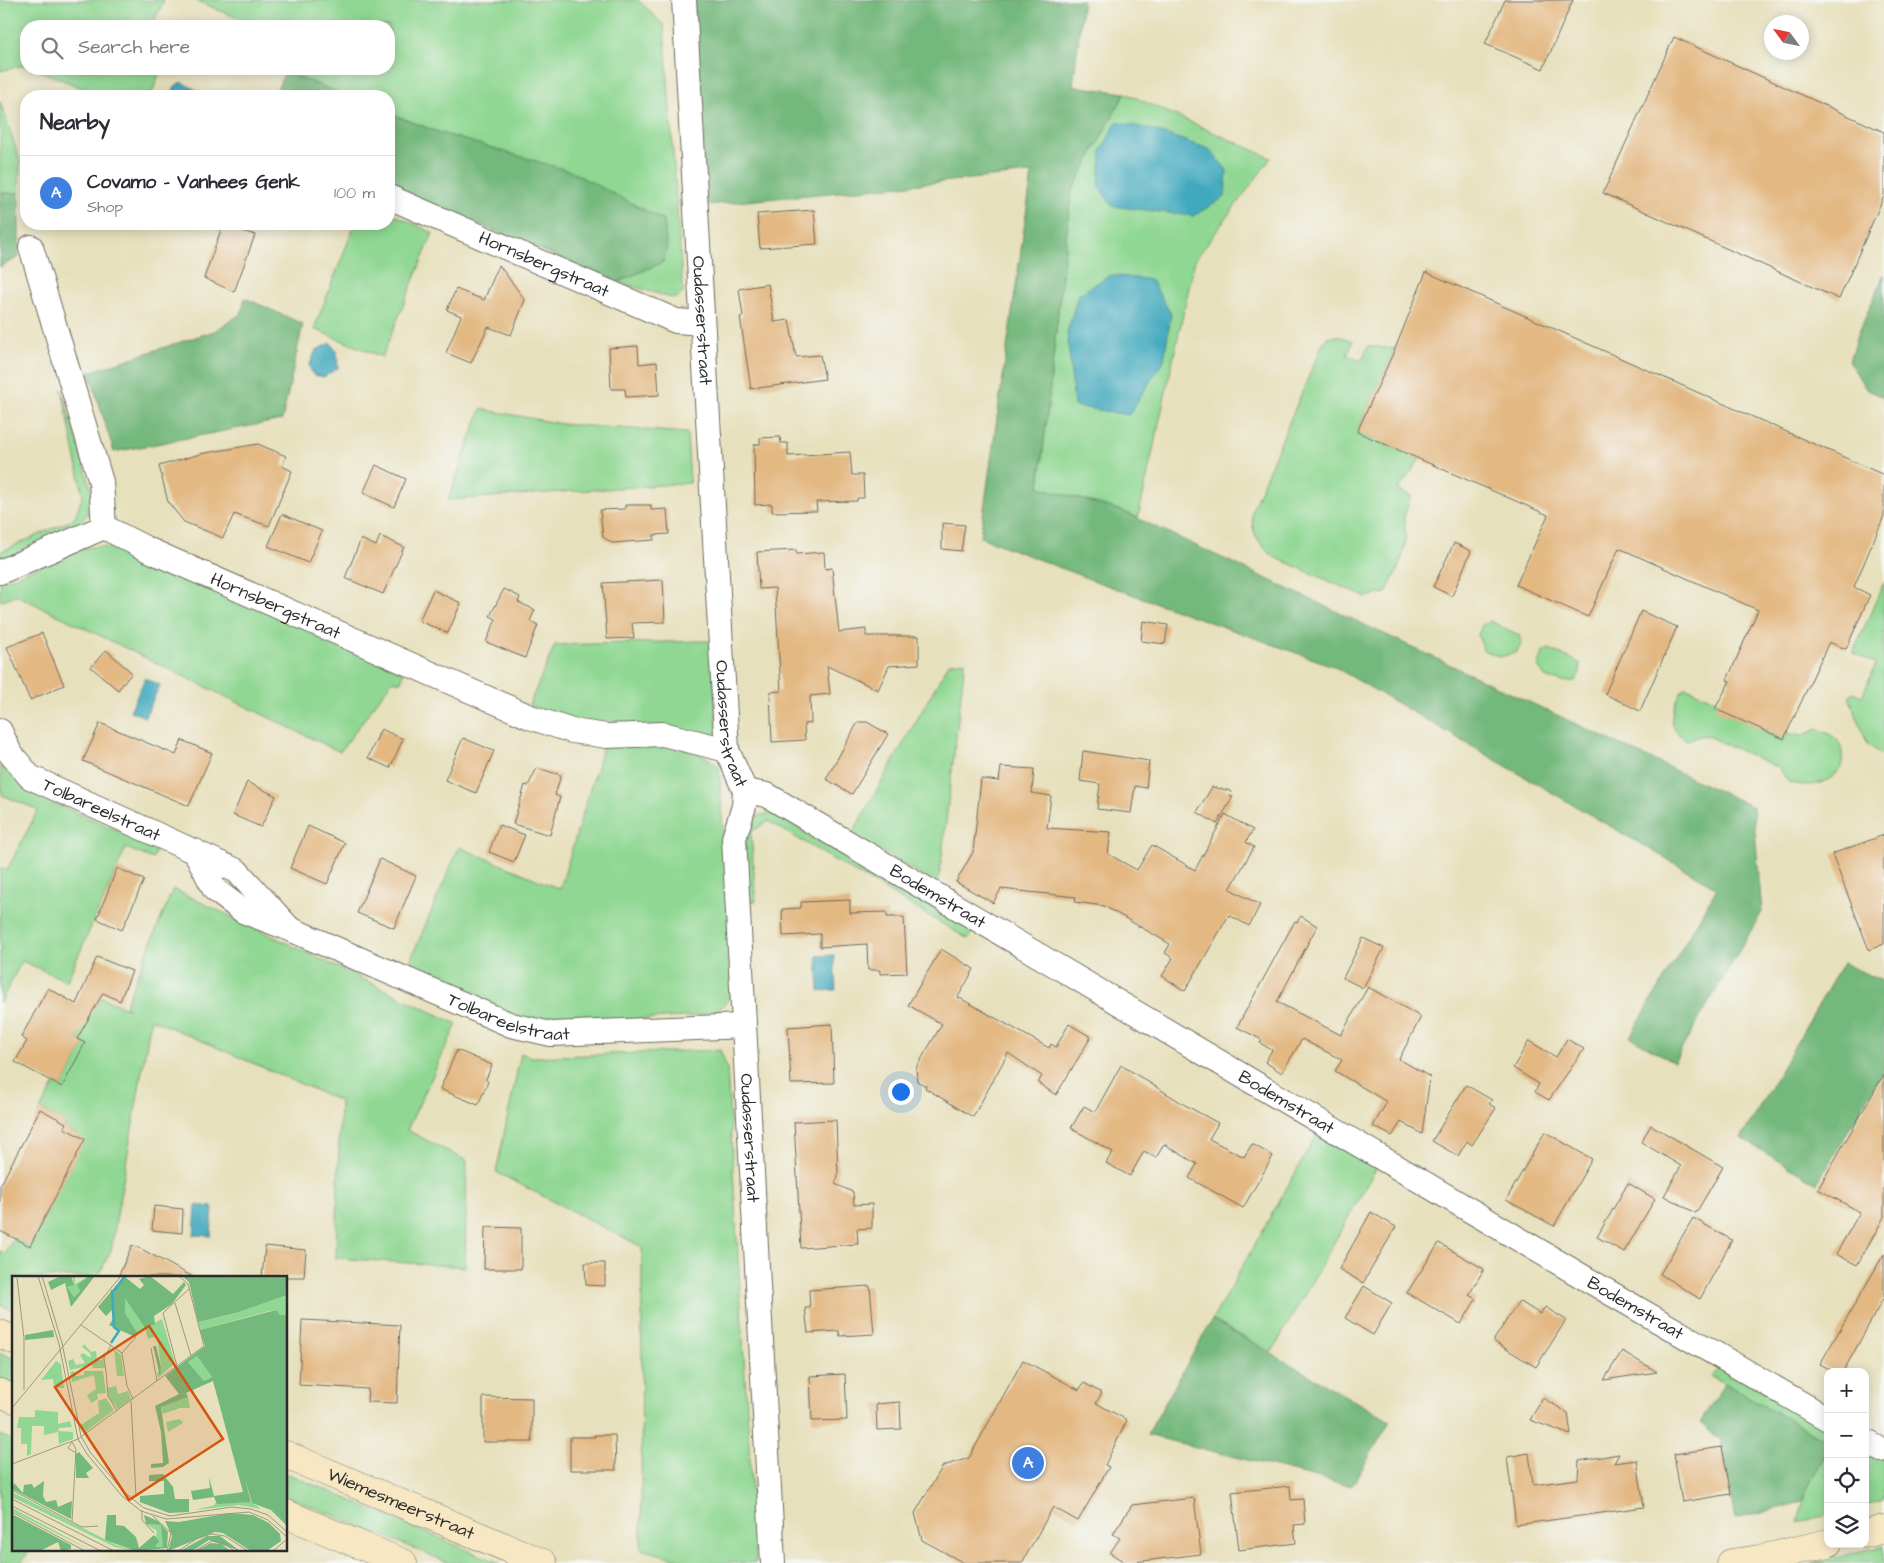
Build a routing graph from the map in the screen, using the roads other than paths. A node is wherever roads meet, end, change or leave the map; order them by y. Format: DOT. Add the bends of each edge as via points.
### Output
graph roads {
  1 [pos="684,0"];
  2 [pos="395,200"];
  3 [pos="31,247"];
  4 [pos="702,323"];
  5 [pos="104,526"];
  6 [pos="0,572"];
  7 [pos="0,732"];
  8 [pos="726,750"];
  9 [pos="745,791"];
  10 [pos="744,1026"];
  11 [pos="0,1334"];
  12 [pos="12,1339"];
  13 [pos="0,1393"];
  14 [pos="12,1398"];
  15 [pos="1824,1417"];
  16 [pos="288,1456"];
  17 [pos="288,1515"];
  18 [pos="1884,1529"];
  19 [pos="1869,1533"];
  20 [pos="1824,1544"];
  21 [pos="403,1563"];
  22 [pos="543,1563"];
  23 [pos="773,1563"];
  24 [pos="1731,1563"];
  1 -- 4 [label="street, Oudasserstraat"];
  2 -- 4 [label="street, Hornsbergstraat" via="676,321"];
  3 -- 5 [label="street" via="101,482"];
  4 -- 8 [label="street, Oudasserstraat"];
  5 -- 6 [label="street"];
  5 -- 8 [label="street, Hornsbergstraat" via="149,550 530,717 572,731 607,736 663,734"];
  7 -- 10 [label="street, Tolbareelstraat" via="10,753 30,777 237,871 290,929 511,1025 551,1034"];
  8 -- 9 [label="street, Oudasserstraat"];
  9 -- 10 [label="street, Oudasserstraat" via="744,806 734,834"];
  9 -- 15 [label="street, Bodemstraat" via="776,800"];
  10 -- 23 [label="street, Oudasserstraat"];
  11 -- 12 [label="main road"];
  13 -- 14 [label="main road"];
  16 -- 22 [label="main road, Wiemesmeerstraat"];
  17 -- 21 [label="main road"];
  18 -- 19 [label="main road"];
  20 -- 24 [label="main road"];
}
